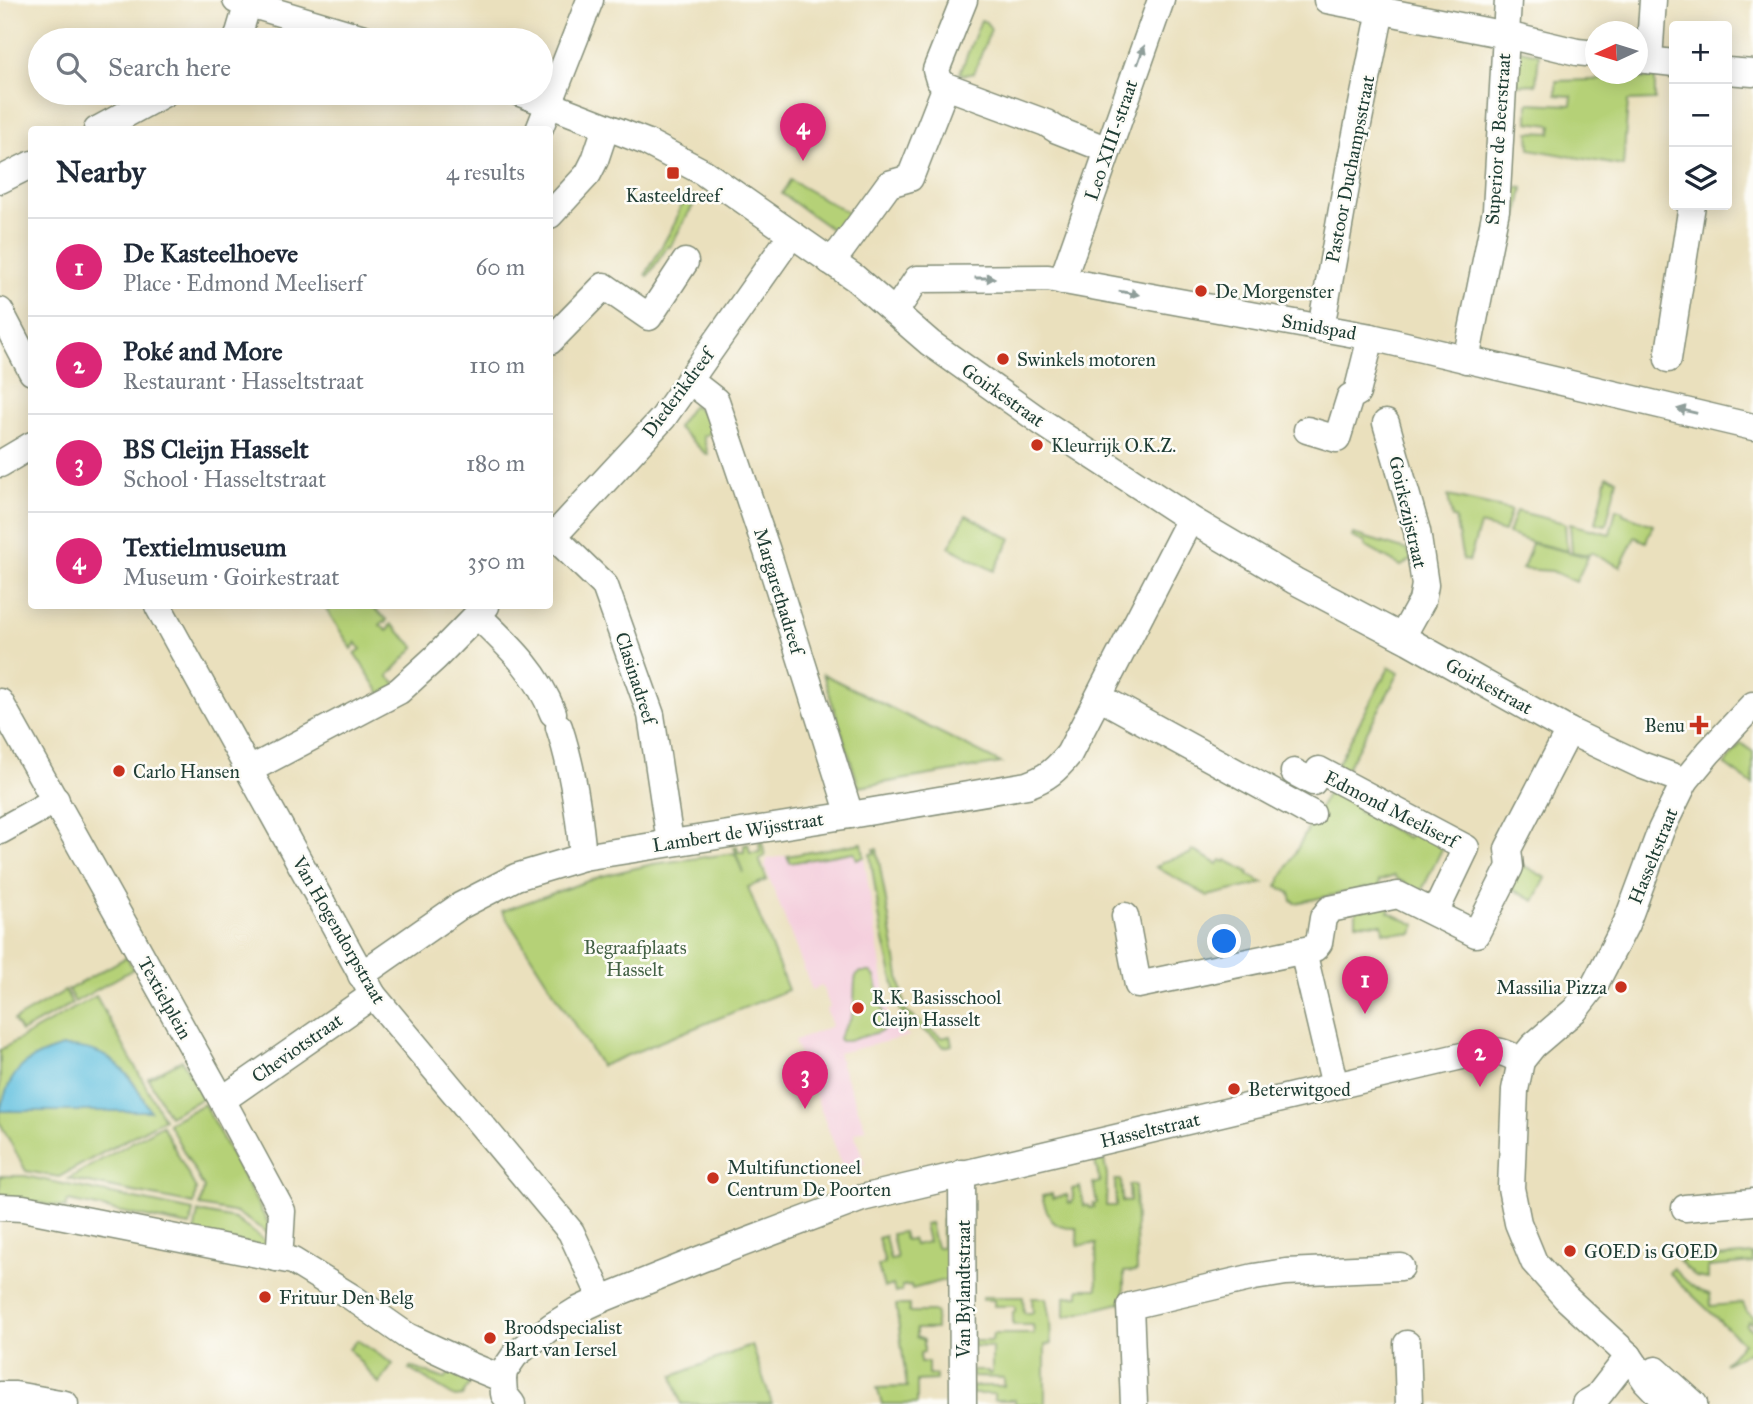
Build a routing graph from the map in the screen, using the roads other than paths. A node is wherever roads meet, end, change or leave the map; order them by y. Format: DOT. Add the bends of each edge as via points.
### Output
graph roads {
  1 [pos="590,0"];
  2 [pos="964,0"];
  3 [pos="1161,0"];
  4 [pos="1327,0"];
  5 [pos="1508,0"];
  6 [pos="1653,0"];
  7 [pos="242,2"];
  8 [pos="1381,10"];
  9 [pos="239,28"];
  10 [pos="330,28"];
  11 [pos="1506,35"];
  12 [pos="1585,53"];
  13 [pos="1654,61"];
  14 [pos="1732,72"];
  15 [pos="1753,74"];
  16 [pos="946,86"];
  17 [pos="553,99"];
  18 [pos="143,105"];
  19 [pos="551,105"];
  20 [pos="553,105"];
  21 [pos="103,126"];
  22 [pos="541,126"];
  23 [pos="606,127"];
  24 [pos="1108,150"];
  25 [pos="28,166"];
  26 [pos="0,180"];
  27 [pos="1691,210"];
  28 [pos="553,212"];
  29 [pos="793,234"];
  30 [pos="830,261"];
  31 [pos="685,262"];
  32 [pos="1062,281"];
  33 [pos="0,311"];
  34 [pos="895,312"];
  35 [pos="1321,328"];
  36 [pos="553,331"];
  37 [pos="1371,337"];
  38 [pos="1668,359"];
  39 [pos="1466,360"];
  40 [pos="28,364"];
  41 [pos="689,380"];
  42 [pos="1386,423"];
  43 [pos="1753,427"];
  44 [pos="1307,430"];
  45 [pos="28,447"];
  46 [pos="0,464"];
  47 [pos="1190,519"];
  48 [pos="553,535"];
  49 [pos="553,539"];
  50 [pos="160,609"];
  51 [pos="481,610"];
  52 [pos="1402,637"];
  53 [pos="1099,697"];
  54 [pos="0,702"];
  55 [pos="1753,705"];
  56 [pos="1569,731"];
  57 [pos="249,770"];
  58 [pos="1294,772"];
  59 [pos="1685,781"];
  60 [pos="55,800"];
  61 [pos="1312,814"];
  62 [pos="850,815"];
  63 [pos="0,831"];
  64 [pos="670,842"];
  65 [pos="583,857"];
  66 [pos="1434,913"];
  67 [pos="1125,916"];
  68 [pos="1303,951"];
  69 [pos="367,985"];
  70 [pos="1521,1061"];
  71 [pos="1335,1086"];
  72 [pos="222,1100"];
  73 [pos="962,1173"];
  74 [pos="1753,1202"];
  75 [pos="0,1207"];
  76 [pos="1685,1208"];
  77 [pos="277,1258"];
  78 [pos="1401,1267"];
  79 [pos="602,1298"];
  80 [pos="1407,1344"];
  81 [pos="1629,1356"];
  82 [pos="502,1393"];
  83 [pos="0,1395"];
  84 [pos="65,1404"];
  85 [pos="963,1404"];
  86 [pos="1134,1404"];
  87 [pos="1409,1404"];
  88 [pos="1585,1404"];
  89 [pos="1668,1404"];
  90 [pos="1694,1404"];
  1 -- 17 [label="street"];
  2 -- 16 [label="street" via="936,70"];
  24 -- 3 [label="street, Leo XIII-straat, one-way"];
  4 -- 8 [label="street"];
  5 -- 11 [label="street, Superior de Beerstraat"];
  6 -- 13 [label="street"];
  7 -- 9 [label="street"];
  7 -- 10 [label="street"];
  8 -- 11 [label="street"];
  8 -- 35 [label="street, Pastoor Duchampsstraat"];
  11 -- 12 [label="street"];
  11 -- 39 [label="street, Superior de Beerstraat" via="1496,210"];
  14 -- 15 [label="street"];
  16 -- 24 [label="street"];
  16 -- 30 [label="street" via="910,177 889,184"];
  18 -- 21 [label="street"];
  19 -- 22 [label="street"];
  20 -- 23 [label="street, Goirkestraat"];
  23 -- 28 [label="street" via="588,174"];
  23 -- 29 [label="street, Goirkestraat" via="703,172"];
  24 -- 32 [label="street, Leo XIII-straat"];
  25 -- 26 [label="street"];
  27 -- 38 [label="street"];
  29 -- 30 [label="street, Goirkestraat"];
  29 -- 41 [label="street, Diederikdreef"];
  30 -- 34 [label="street, Goirkestraat"];
  31 -- 36 [label="street" via="649,317 604,286"];
  34 -- 32 [label="street, Smidspad, one-way" via="917,279"];
  32 -- 35 [label="street, Smidspad, one-way"];
  33 -- 40 [label="street"];
  34 -- 47 [label="street, Goirkestraat" via="930,344"];
  35 -- 37 [label="street, Smidspad"];
  37 -- 39 [label="street, Smidspad"];
  37 -- 44 [label="street" via="1357,393 1350,397 1337,439"];
  43 -- 39 [label="street, Smidspad, one-way"];
  41 -- 48 [label="street, Diederikdreef" via="663,418"];
  41 -- 62 [label="street, Margarethadreef" via="716,401"];
  42 -- 52 [label="street, Goirkezijstraat" via="1417,531 1425,584 1422,601"];
  45 -- 46 [label="street"];
  47 -- 52 [label="street, Goirkestraat"];
  47 -- 53 [label="street, Lambert de Wijsstraat"];
  49 -- 64 [label="street, Clasinadreef" via="605,586 651,715"];
  50 -- 57 [label="street, Van Hogendorpstraat"];
  51 -- 57 [label="street" via="399,691"];
  51 -- 65 [label="street" via="524,661 549,702 567,752"];
  52 -- 56 [label="street, Goirkestraat"];
  53 -- 61 [label="street"];
  53 -- 62 [label="street, Lambert de Wijsstraat" via="1069,754 1039,781"];
  54 -- 60 [label="street, Textielplein"];
  55 -- 59 [label="street, Hasseltstraat"];
  56 -- 59 [label="street, Goirkestraat"];
  56 -- 66 [label="street" via="1508,849 1510,867 1476,934"];
  57 -- 69 [label="street, Van Hogendorpstraat"];
  58 -- 66 [label="street, Edmond Meeliserf" via="1312,782 1319,770 1466,848"];
  59 -- 70 [label="street, Hasseltstraat" via="1626,924 1595,984"];
  60 -- 63 [label="street"];
  60 -- 72 [label="street, Textielplein"];
  62 -- 64 [label="street, Lambert de Wijsstraat"];
  64 -- 65 [label="street, Lambert de Wijsstraat"];
  65 -- 69 [label="street, Lambert de Wijsstraat" via="516,877 460,906"];
  66 -- 68 [label="street" via="1398,895 1330,909 1323,918 1319,943"];
  67 -- 68 [label="street" via="1138,985"];
  68 -- 71 [label="street"];
  69 -- 72 [label="street, Cheviotstraat"];
  69 -- 79 [label="street, Van Hogendorpstraat" via="571,1232"];
  70 -- 71 [label="street, Hasseltstraat" via="1492,1050"];
  70 -- 81 [label="street" via="1515,1090 1513,1156 1551,1280"];
  71 -- 73 [label="street, Hasseltstraat"];
  72 -- 77 [label="street, Textielplein" via="282,1211"];
  73 -- 79 [label="street, Hasseltstraat" via="862,1198"];
  73 -- 85 [label="street, Van Bylandtstraat"];
  74 -- 76 [label="street"];
  75 -- 77 [label="street"];
  77 -- 82 [label="street" via="293,1261 407,1336 469,1365"];
  78 -- 86 [label="street" via="1265,1275 1130,1306"];
  79 -- 82 [label="street, Hasseltstraat" via="515,1354 504,1371"];
  80 -- 87 [label="street"];
  81 -- 88 [label="street" via="1597,1397"];
  81 -- 89 [label="street"];
  81 -- 90 [label="street" via="1656,1370"];
  83 -- 84 [label="street"];
}
